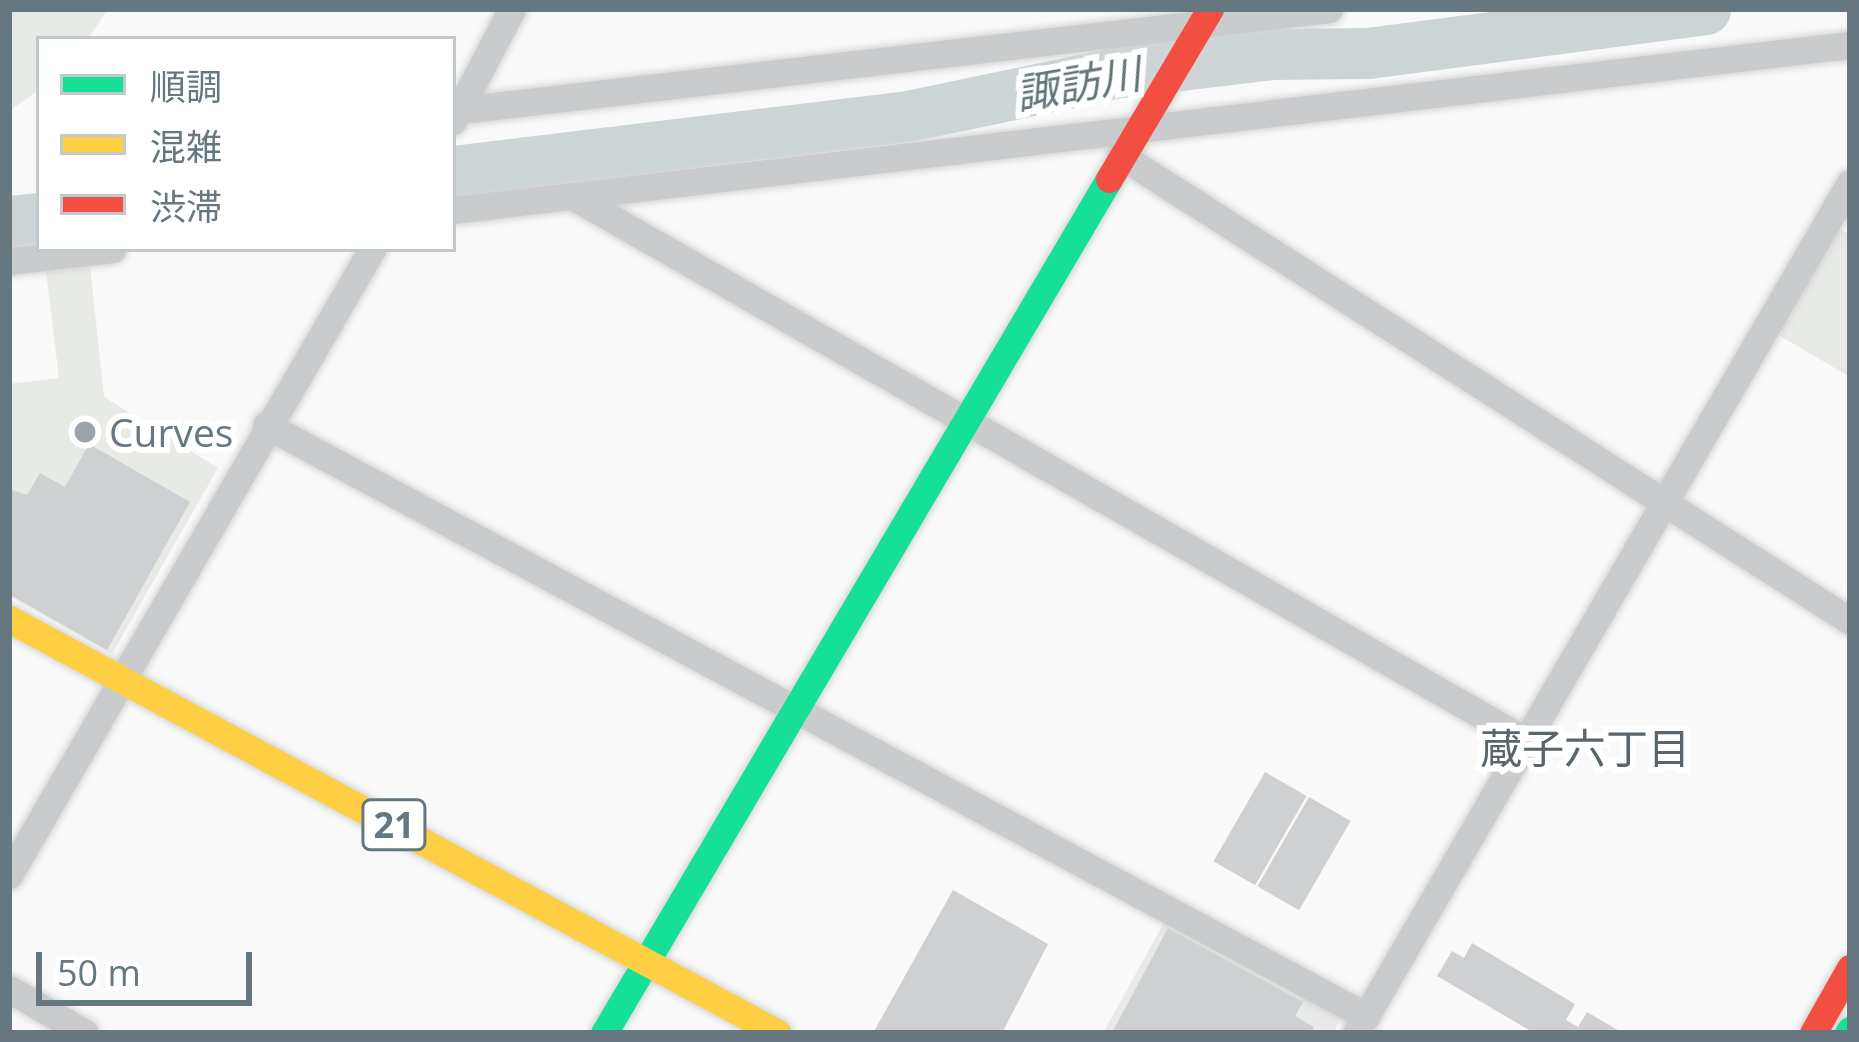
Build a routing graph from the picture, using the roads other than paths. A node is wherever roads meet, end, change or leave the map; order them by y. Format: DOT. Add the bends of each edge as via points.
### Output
graph roads {
  1 [pos="512,9"];
  2 [pos="1329,9"];
  3 [pos="1198,26"];
  4 [pos="1850,45"];
  5 [pos="456,115"];
  6 [pos="1134,132"];
  7 [pos="1850,183"];
  8 [pos="574,197"];
  9 [pos="456,210"];
  10 [pos="86,252"];
  11 [pos="370,252"];
  12 [pos="9,261"];
  13 [pos="964,423"];
  14 [pos="266,425"];
  15 [pos="1663,501"];
  16 [pos="9,619"];
  17 [pos="1850,621"];
  18 [pos="9,647"];
  19 [pos="118,689"];
  20 [pos="793,708"];
  21 [pos="1527,741"];
  22 [pos="9,874"];
  23 [pos="1850,968"];
  24 [pos="639,972"];
  25 [pos="9,989"];
  26 [pos="1361,1024"];
  27 [pos="86,1033"];
  28 [pos="604,1033"];
  29 [pos="725,1033"];
  30 [pos="778,1033"];
  31 [pos="1813,1033"];
  1 -- 5 [label="street"];
  2 -- 3 [label="street"];
  3 -- 5 [label="street"];
  3 -- 6 [label="street"];
  4 -- 6 [label="street"];
  6 -- 8 [label="street"];
  6 -- 13 [label="street"];
  6 -- 15 [label="street"];
  7 -- 15 [label="street"];
  8 -- 9 [label="street"];
  8 -- 13 [label="street"];
  10 -- 12 [label="street"];
  11 -- 14 [label="street"];
  13 -- 20 [label="street"];
  13 -- 21 [label="street"];
  14 -- 19 [label="street"];
  14 -- 20 [label="street"];
  15 -- 17 [label="street"];
  15 -- 21 [label="street"];
  16 -- 19 [label="street, 21"];
  18 -- 19 [label="street, 21"];
  19 -- 22 [label="street"];
  19 -- 24 [label="street, 21"];
  20 -- 24 [label="street"];
  20 -- 26 [label="street"];
  21 -- 26 [label="street"];
  23 -- 31 [label="street"];
  24 -- 28 [label="street"];
  24 -- 29 [label="street, 21"];
  24 -- 30 [label="street, 21"];
  25 -- 27 [label="street"];
}
